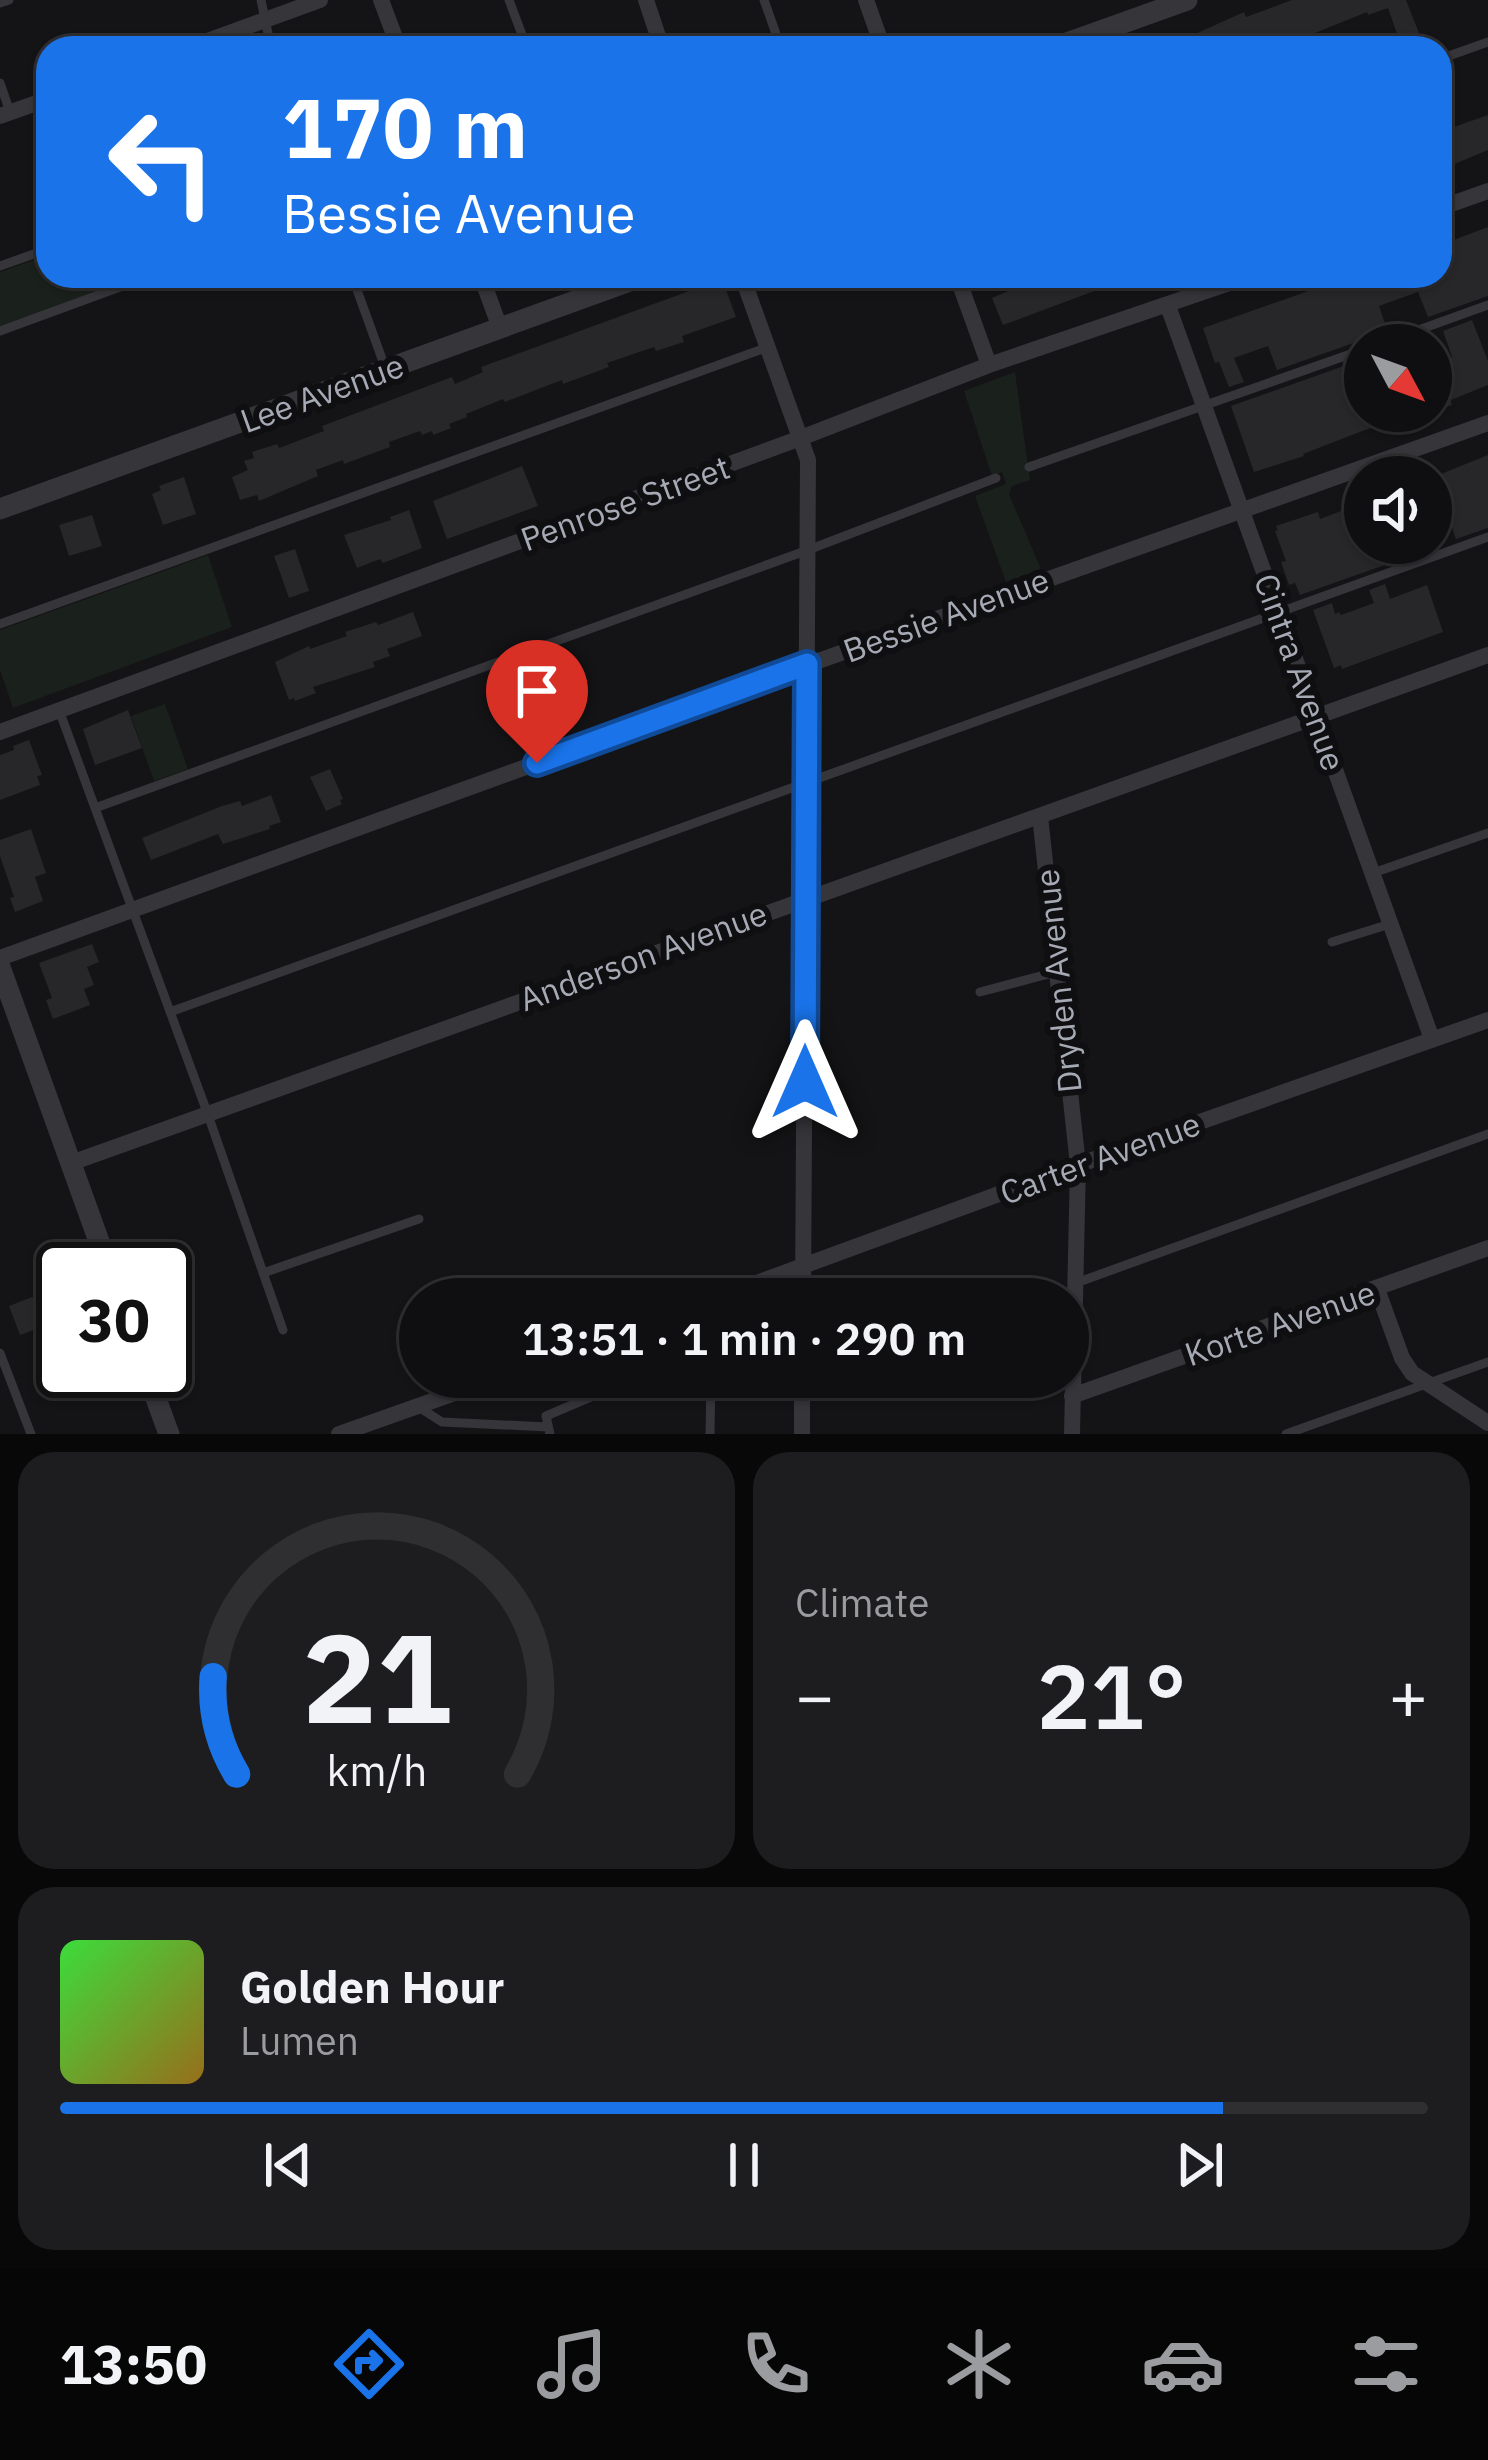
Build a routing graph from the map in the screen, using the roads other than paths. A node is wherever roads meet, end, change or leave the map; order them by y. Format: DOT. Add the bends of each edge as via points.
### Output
graph roads {
  1 [pos="9,0"];
  2 [pos="261,0"];
  3 [pos="320,0"];
  4 [pos="381,0"];
  5 [pos="509,0"];
  6 [pos="646,0"];
  7 [pos="764,0"];
  8 [pos="866,0"];
  9 [pos="1177,2"];
  10 [pos="0,4"];
  11 [pos="266,20"];
  12 [pos="221,36"];
  13 [pos="269,36"];
  14 [pos="394,36"];
  15 [pos="522,36"];
  16 [pos="658,36"];
  17 [pos="777,36"];
  18 [pos="879,36"];
  19 [pos="1086,36"];
  20 [pos="1488,42"];
  21 [pos="1452,55"];
  22 [pos="0,83"];
  23 [pos="36,103"];
  24 [pos="5,114"];
  25 [pos="1488,191"];
  26 [pos="1452,204"];
  27 [pos="36,253"];
  28 [pos="0,266"];
  29 [pos="117,288"];
  30 [pos="356,288"];
  31 [pos="485,288"];
  32 [pos="597,288"];
  33 [pos="746,288"];
  34 [pos="961,288"];
  35 [pos="1217,288"];
  36 [pos="1488,305"];
  37 [pos="1168,306"];
  38 [pos="1435,324"];
  39 [pos="500,328"];
  40 [pos="0,331"];
  41 [pos="768,346"];
  42 [pos="1344,357"];
  43 [pos="989,365"];
  44 [pos="386,370"];
  45 [pos="1204,407"];
  46 [pos="1488,423"];
  47 [pos="802,438"];
  48 [pos="1029,467"];
  49 [pos="996,478"];
  50 [pos="0,509"];
  51 [pos="1241,510"];
  52 [pos="1488,537"];
  53 [pos="808,550"];
  54 [pos="1278,612"];
  55 [pos="0,624"];
  56 [pos="1488,655"];
  57 [pos="807,664"];
  58 [pos="58,710"];
  59 [pos="1317,716"];
  60 [pos="0,732"];
  61 [pos="807,784"];
  62 [pos="94,808"];
  63 [pos="1040,816"];
  64 [pos="1488,833"];
  65 [pos="1373,873"];
  66 [pos="806,898"];
  67 [pos="132,910"];
  68 [pos="1391,924"];
  69 [pos="1332,943"];
  70 [pos="0,962"];
  71 [pos="1057,972"];
  72 [pos="980,992"];
  73 [pos="170,1012"];
  74 [pos="1488,1020"];
  75 [pos="1432,1040"];
  76 [pos="207,1112"];
  77 [pos="1488,1134"];
  78 [pos="71,1163"];
  79 [pos="1078,1165"];
  80 [pos="418,1219"];
  81 [pos="99,1242"];
  82 [pos="1488,1248"];
  83 [pos="804,1266"];
  84 [pos="263,1274"];
  85 [pos="771,1278"];
  86 [pos="804,1278"];
  87 [pos="1074,1278"];
  88 [pos="1089,1279"];
  89 [pos="1377,1289"];
  90 [pos="283,1330"];
  91 [pos="0,1353"];
  92 [pos="1488,1362"];
  93 [pos="1427,1384"];
  94 [pos="1089,1390"];
  95 [pos="156,1398"];
  96 [pos="443,1398"];
  97 [pos="588,1398"];
  98 [pos="711,1398"];
  99 [pos="802,1398"];
  100 [pos="1072,1398"];
  101 [pos="418,1407"];
  102 [pos="1488,1424"];
  103 [pos="549,1430"];
  104 [pos="32,1434"];
  105 [pos="170,1434"];
  106 [pos="339,1434"];
  107 [pos="710,1434"];
  108 [pos="802,1434"];
  109 [pos="1072,1434"];
  110 [pos="1286,1434"];
  1 -- 10 [label="lane"];
  2 -- 11 [label="lane"];
  3 -- 11 [label="street"];
  4 -- 14 [label="street"];
  5 -- 15 [label="lane"];
  6 -- 16 [label="street"];
  7 -- 17 [label="lane"];
  8 -- 18 [label="street"];
  9 -- 19 [label="street"];
  11 -- 12 [label="street"];
  11 -- 13 [label="lane"];
  20 -- 21 [label="lane"];
  22 -- 24 [label="lane"];
  23 -- 24 [label="street"];
  25 -- 26 [label="street"];
  27 -- 28 [label="lane"];
  29 -- 40 [label="lane"];
  30 -- 44 [label="lane"];
  31 -- 39 [label="street"];
  32 -- 39 [label="street, Lee Avenue"];
  33 -- 41 [label="street"];
  34 -- 43 [label="street"];
  35 -- 37 [label="street, Penrose Street"];
  36 -- 38 [label="lane"];
  37 -- 43 [label="street, Penrose Street"];
  37 -- 45 [label="street, Cintra Avenue"];
  39 -- 44 [label="street, Lee Avenue"];
  41 -- 47 [label="street"];
  41 -- 55 [label="lane"];
  42 -- 45 [label="lane"];
  43 -- 47 [label="street, Penrose Street"];
  44 -- 50 [label="street, Lee Avenue"];
  45 -- 48 [label="lane"];
  45 -- 51 [label="street, Cintra Avenue"];
  46 -- 51 [label="street, Bessie Avenue"];
  47 -- 53 [label="street"];
  47 -- 58 [label="street, Penrose Street"];
  49 -- 53 [label="lane"];
  51 -- 54 [label="street, Cintra Avenue"];
  51 -- 57 [label="street, Bessie Avenue"];
  52 -- 54 [label="lane"];
  53 -- 57 [label="street"];
  53 -- 62 [label="lane"];
  54 -- 59 [label="street, Cintra Avenue"];
  54 -- 61 [label="lane"];
  56 -- 59 [label="street, Anderson Avenue"];
  57 -- 61 [label="street"];
  57 -- 67 [label="street, Bessie Avenue"];
  58 -- 60 [label="street, Penrose Street"];
  58 -- 62 [label="lane"];
  59 -- 63 [label="street, Anderson Avenue"];
  59 -- 65 [label="street, Cintra Avenue"];
  61 -- 66 [label="street"];
  61 -- 73 [label="lane"];
  62 -- 67 [label="lane"];
  63 -- 66 [label="street, Anderson Avenue"];
  63 -- 71 [label="street, Dryden Avenue"];
  64 -- 65 [label="lane"];
  65 -- 68 [label="street, Cintra Avenue"];
  66 -- 76 [label="street, Anderson Avenue"];
  66 -- 83 [label="street"];
  67 -- 70 [label="street, Bessie Avenue"];
  67 -- 73 [label="lane"];
  68 -- 69 [label="lane"];
  68 -- 75 [label="street, Cintra Avenue"];
  70 -- 78 [label="street"];
  71 -- 72 [label="lane"];
  71 -- 79 [label="street, Dryden Avenue"];
  73 -- 76 [label="lane"];
  74 -- 75 [label="street, Carter Avenue"];
  75 -- 79 [label="street, Carter Avenue"];
  76 -- 78 [label="street, Anderson Avenue"];
  76 -- 84 [label="lane"];
  77 -- 88 [label="lane"];
  78 -- 81 [label="street"];
  79 -- 83 [label="street, Carter Avenue"];
  79 -- 87 [label="street, Dryden Avenue"];
  80 -- 84 [label="lane"];
  82 -- 89 [label="street, Korte Avenue"];
  83 -- 85 [label="street, Carter Avenue"];
  83 -- 86 [label="street"];
  84 -- 90 [label="lane"];
  89 -- 93 [label="street" via="1402,1358"];
  89 -- 94 [label="street, Korte Avenue"];
  91 -- 104 [label="lane"];
  92 -- 93 [label="lane"];
  93 -- 102 [label="street"];
  93 -- 110 [label="lane"];
  95 -- 105 [label="street"];
  96 -- 101 [label="street"];
  97 -- 103 [label="lane" via="546,1416"];
  98 -- 107 [label="lane"];
  99 -- 108 [label="street"];
  100 -- 109 [label="street, Dryden Avenue"];
  101 -- 103 [label="lane" via="442,1422"];
  101 -- 106 [label="street"];
}
